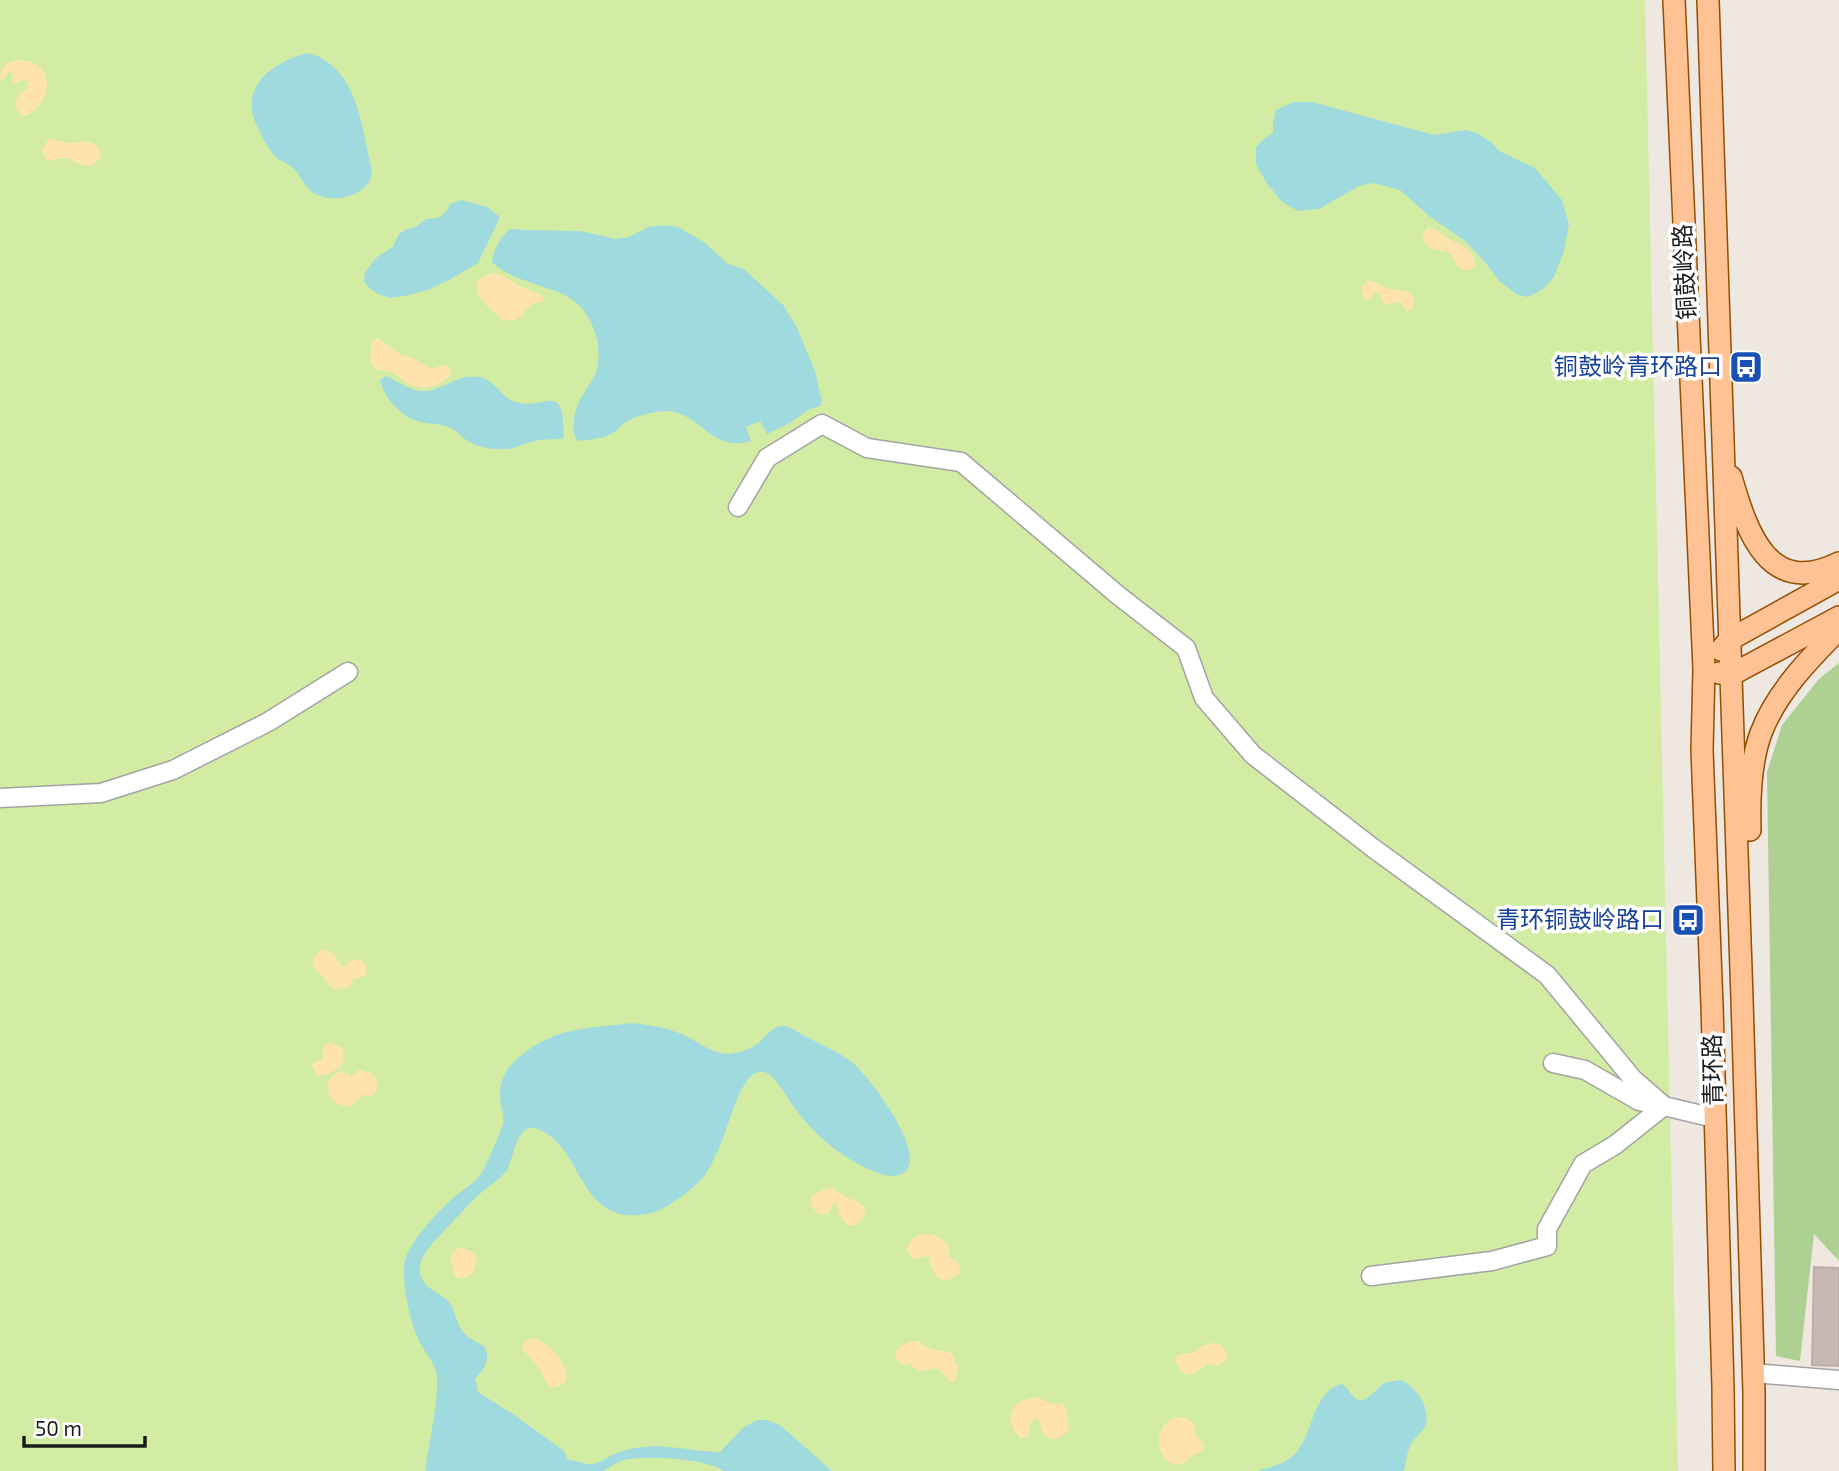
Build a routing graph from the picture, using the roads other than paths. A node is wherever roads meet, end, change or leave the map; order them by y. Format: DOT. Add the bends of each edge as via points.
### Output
graph roads {
  1 [pos="1674,0"];
  2 [pos="1708,0"];
  3 [pos="1723,437"];
  4 [pos="738,507"];
  5 [pos="1839,563"];
  6 [pos="1839,579"];
  7 [pos="1839,617"];
  8 [pos="1839,629"];
  9 [pos="1729,640"];
  10 [pos="1703,669"];
  11 [pos="348,673"];
  12 [pos="1731,675"];
  13 [pos="0,798"];
  14 [pos="1742,999"];
  15 [pos="1553,1063"];
  16 [pos="1664,1106"];
  17 [pos="1714,1118"];
  18 [pos="1371,1276"];
  19 [pos="1753,1373"];
  20 [pos="1839,1380"];
  21 [pos="1724,1471"];
  22 [pos="1754,1471"];
  1 -- 10 [label="main road, 铜鼓岭路"];
  2 -- 3 [label="main road, 铜鼓岭路"];
  3 -- 5 [label="main road" via="1741,509 1762,551 1784,570 1798,573"];
  3 -- 9 [label="main road, 铜鼓岭路"];
  4 -- 16 [label="street" via="767,458 822,424 867,449 961,462 1186,648 1204,698 1252,755 1548,975 1633,1079"];
  6 -- 9 [label="main road"];
  7 -- 12 [label="main road"];
  8 -- 14 [label="main road" via="1772,710 1755,752 1749,814 1752,916"];
  9 -- 10 [label="main road"];
  9 -- 12 [label="main road, 青环路"];
  10 -- 12 [label="main road"];
  10 -- 17 [label="main road, 青环路"];
  11 -- 13 [label="street" via="268,722 173,770 101,793"];
  12 -- 14 [label="main road, 青环路"];
  14 -- 19 [label="main road, 青环路"];
  15 -- 16 [label="street" via="1585,1070 1639,1101"];
  16 -- 17 [label="street"];
  16 -- 18 [label="street" via="1583,1164 1547,1229 1547,1246 1492,1261"];
  17 -- 21 [label="main road, 青环路"];
  19 -- 20 [label="street"];
  19 -- 22 [label="main road, 青环路"];
}
